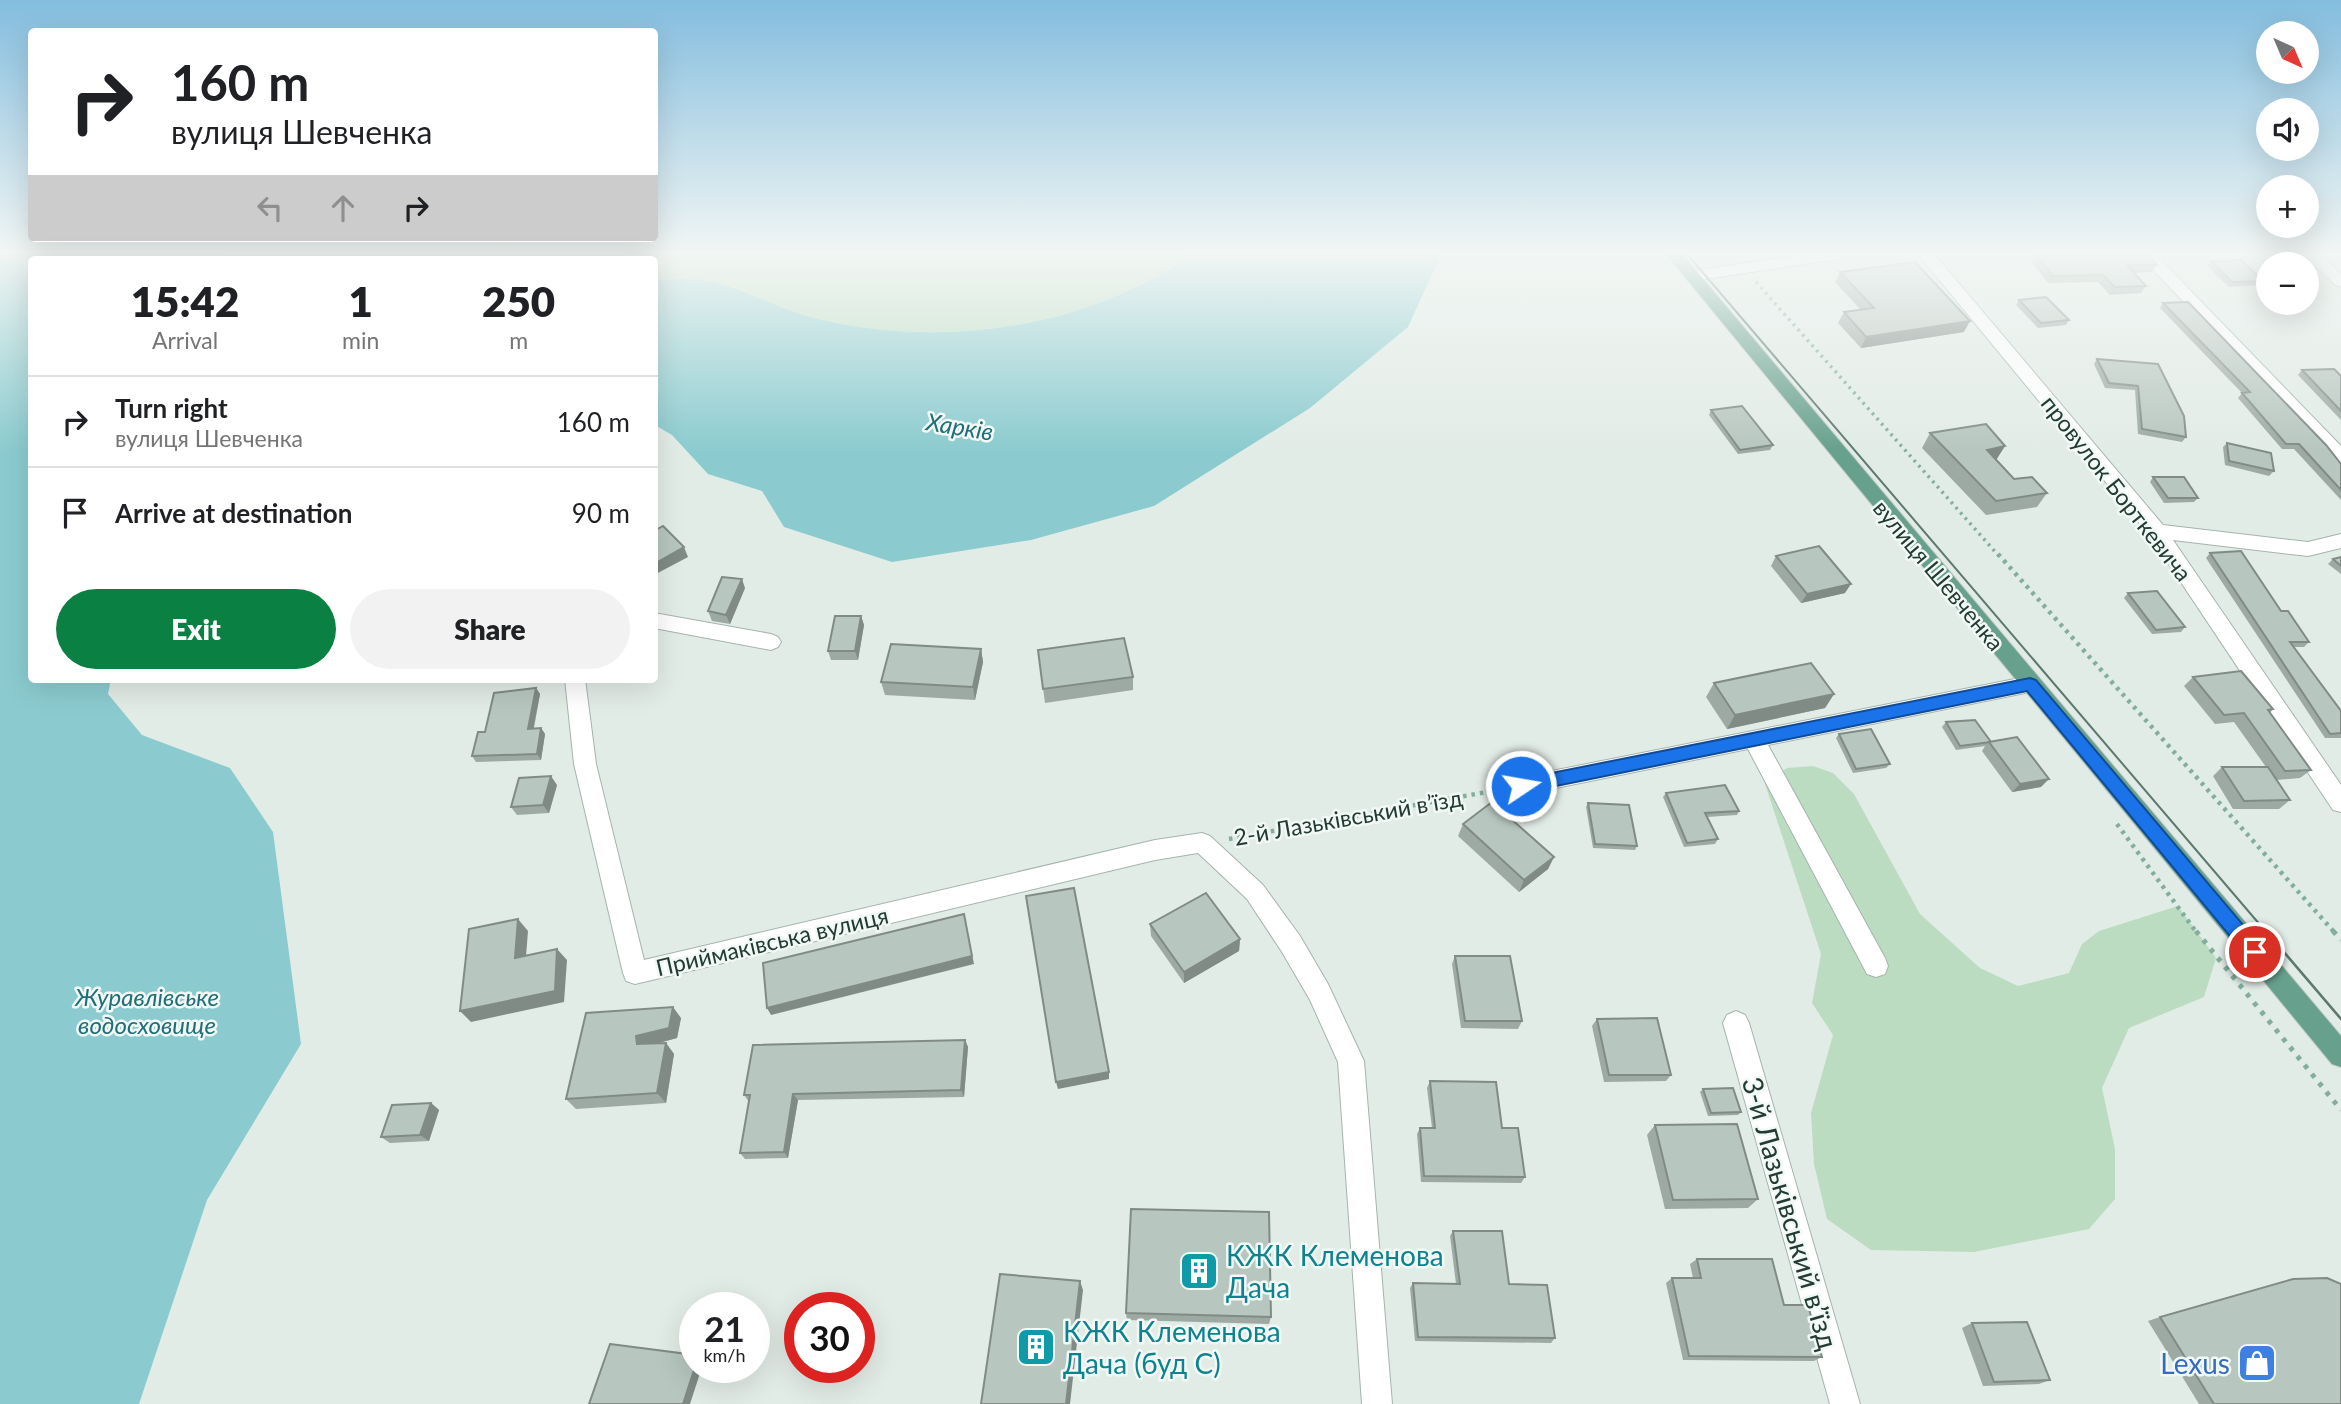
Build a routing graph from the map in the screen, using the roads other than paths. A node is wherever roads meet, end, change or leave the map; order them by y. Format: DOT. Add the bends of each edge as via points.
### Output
graph roads {
  1 [pos="1728,320"];
  2 [pos="1981,320"];
  3 [pos="2209,320"];
  4 [pos="2341,457"];
  5 [pos="2157,531"];
  6 [pos="2341,541"];
  7 [pos="658,621"];
  8 [pos="771,642"];
  9 [pos="575,683"];
  10 [pos="2030,684"];
  11 [pos="1753,738"];
  12 [pos="1521,786"];
  13 [pos="2341,803"];
  14 [pos="1876,966"];
  15 [pos="1736,1023"];
  16 [pos="2341,1055"];
  17 [pos="1377,1404"];
  18 [pos="1844,1404"];
  1 -- 10 [label="main road, вулиця Шевченка"];
  2 -- 5 [label="street, провулок Борткевича"];
  3 -- 4 [label="street"];
  5 -- 6 [label="street" via="2308,550"];
  5 -- 13 [label="street, провулок Борткевича"];
  7 -- 8 [label="street"];
  9 -- 17 [label="street, Приймаківська вулиця" via="585,764 635,973 1155,850 1202,844 1255,892 1319,992 1351,1061"];
  10 -- 11 [label="street"];
  10 -- 16 [label="main road, вулиця Шевченка"];
  11 -- 12 [label="street"];
  11 -- 14 [label="street"];
  15 -- 18 [label="street, 3-й Лазьківський в’їзд"];
}
